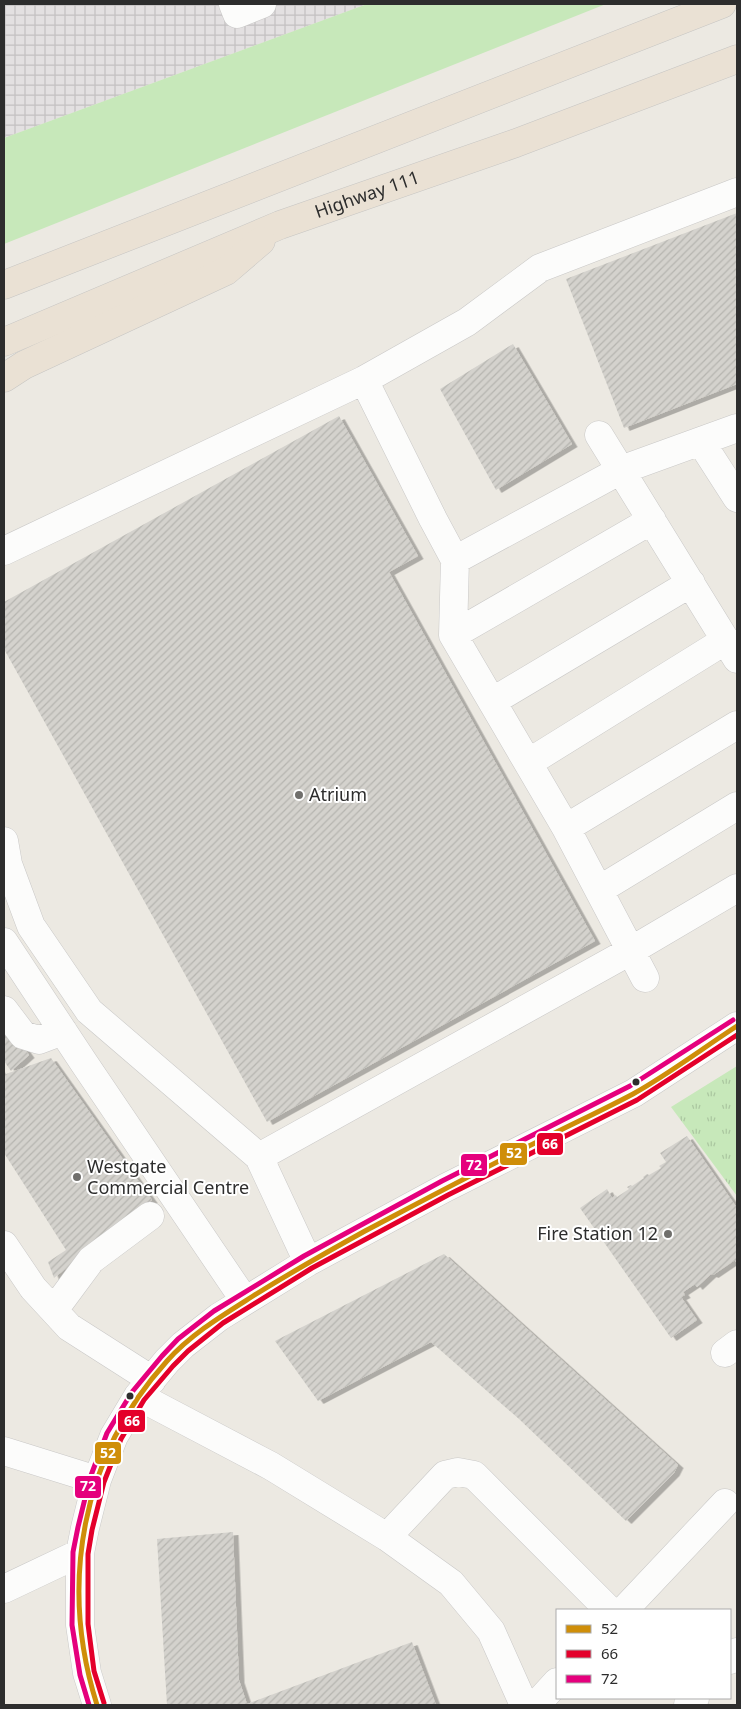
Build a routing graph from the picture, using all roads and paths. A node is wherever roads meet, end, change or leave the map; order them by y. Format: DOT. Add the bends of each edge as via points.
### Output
graph roads {
  1 [pos="233,4"];
  2 [pos="262,4"];
  3 [pos="722,4"];
  4 [pos="737,59"];
  5 [pos="737,192"];
  6 [pos="280,225"];
  7 [pos="4,285"];
  8 [pos="4,342"];
  9 [pos="4,378"];
  10 [pos="364,380"];
  11 [pos="737,428"];
  12 [pos="599,436"];
  13 [pos="701,442"];
  14 [pos="621,470"];
  15 [pos="737,498"];
  16 [pos="652,520"];
  17 [pos="4,551"];
  18 [pos="455,560"];
  19 [pos="691,583"];
  20 [pos="453,635"];
  21 [pos="731,649"];
  22 [pos="493,701"];
  23 [pos="737,725"];
  24 [pos="528,763"];
  25 [pos="737,806"];
  26 [pos="566,828"];
  27 [pos="4,841"];
  28 [pos="737,888"];
  29 [pos="599,890"];
  30 [pos="4,942"];
  31 [pos="632,950"];
  32 [pos="645,978"];
  33 [pos="4,1010"];
  34 [pos="737,1026"];
  35 [pos="63,1031"];
  36 [pos="259,1158"];
  37 [pos="150,1216"];
  38 [pos="4,1245"];
  39 [pos="308,1262"];
  40 [pos="245,1301"];
  41 [pos="54,1310"];
  42 [pos="145,1388"];
  43 [pos="4,1451"];
  44 [pos="97,1480"];
  45 [pos="724,1503"];
  46 [pos="387,1536"];
  47 [pos="80,1552"];
  48 [pos="4,1589"];
  49 [pos="609,1609"];
  50 [pos="625,1609"];
  51 [pos="556,1683"];
  52 [pos="97,1705"];
  53 [pos="524,1705"];
  54 [pos="536,1705"];
  1 -- 2 [label="street" via="237,14"];
  3 -- 7 [label="highway"];
  4 -- 6 [label="highway, Highway 111" via="516,143"];
  5 -- 10 [label="street" via="540,268 467,322"];
  6 -- 8 [label="highway, Highway 111"];
  6 -- 9 [label="highway" via="226,271 24,365"];
  10 -- 17 [label="street"];
  10 -- 18 [label="street"];
  11 -- 13 [label="street"];
  12 -- 14 [label="street"];
  13 -- 14 [label="street"];
  13 -- 15 [label="street"];
  14 -- 16 [label="street"];
  14 -- 18 [label="street"];
  16 -- 19 [label="street"];
  16 -- 20 [label="street"];
  18 -- 20 [label="street"];
  19 -- 21 [label="street"];
  19 -- 22 [label="street"];
  20 -- 22 [label="street"];
  21 -- 24 [label="street"];
  22 -- 24 [label="street"];
  23 -- 26 [label="street"];
  24 -- 26 [label="street"];
  25 -- 29 [label="street"];
  26 -- 29 [label="street"];
  27 -- 36 [label="street" via="8,864 31,926 89,1011"];
  28 -- 31 [label="street"];
  29 -- 31 [label="street"];
  30 -- 35 [label="street"];
  31 -- 32 [label="street"];
  31 -- 36 [label="street"];
  33 -- 35 [label="street" via="23,1034 38,1040"];
  34 -- 39 [label="street" via="634,1093 445,1188"];
  35 -- 40 [label="street"];
  36 -- 39 [label="street"];
  37 -- 41 [label="street" via="91,1260"];
  38 -- 41 [label="street" via="32,1288"];
  39 -- 40 [label="street"];
  40 -- 42 [label="street" via="183,1345"];
  41 -- 42 [label="street" via="69,1327"];
  42 -- 44 [label="street" via="114,1436"];
  42 -- 46 [label="street"];
  43 -- 44 [label="street"];
  44 -- 47 [label="street"];
  45 -- 50 [label="street"];
  46 -- 49 [label="street" via="445,1475 458,1472 474,1475"];
  46 -- 53 [label="street" via="451,1583 491,1631"];
  47 -- 48 [label="street"];
  47 -- 52 [label="street" via="80,1625 87,1673"];
  51 -- 54 [label="street"];
}
